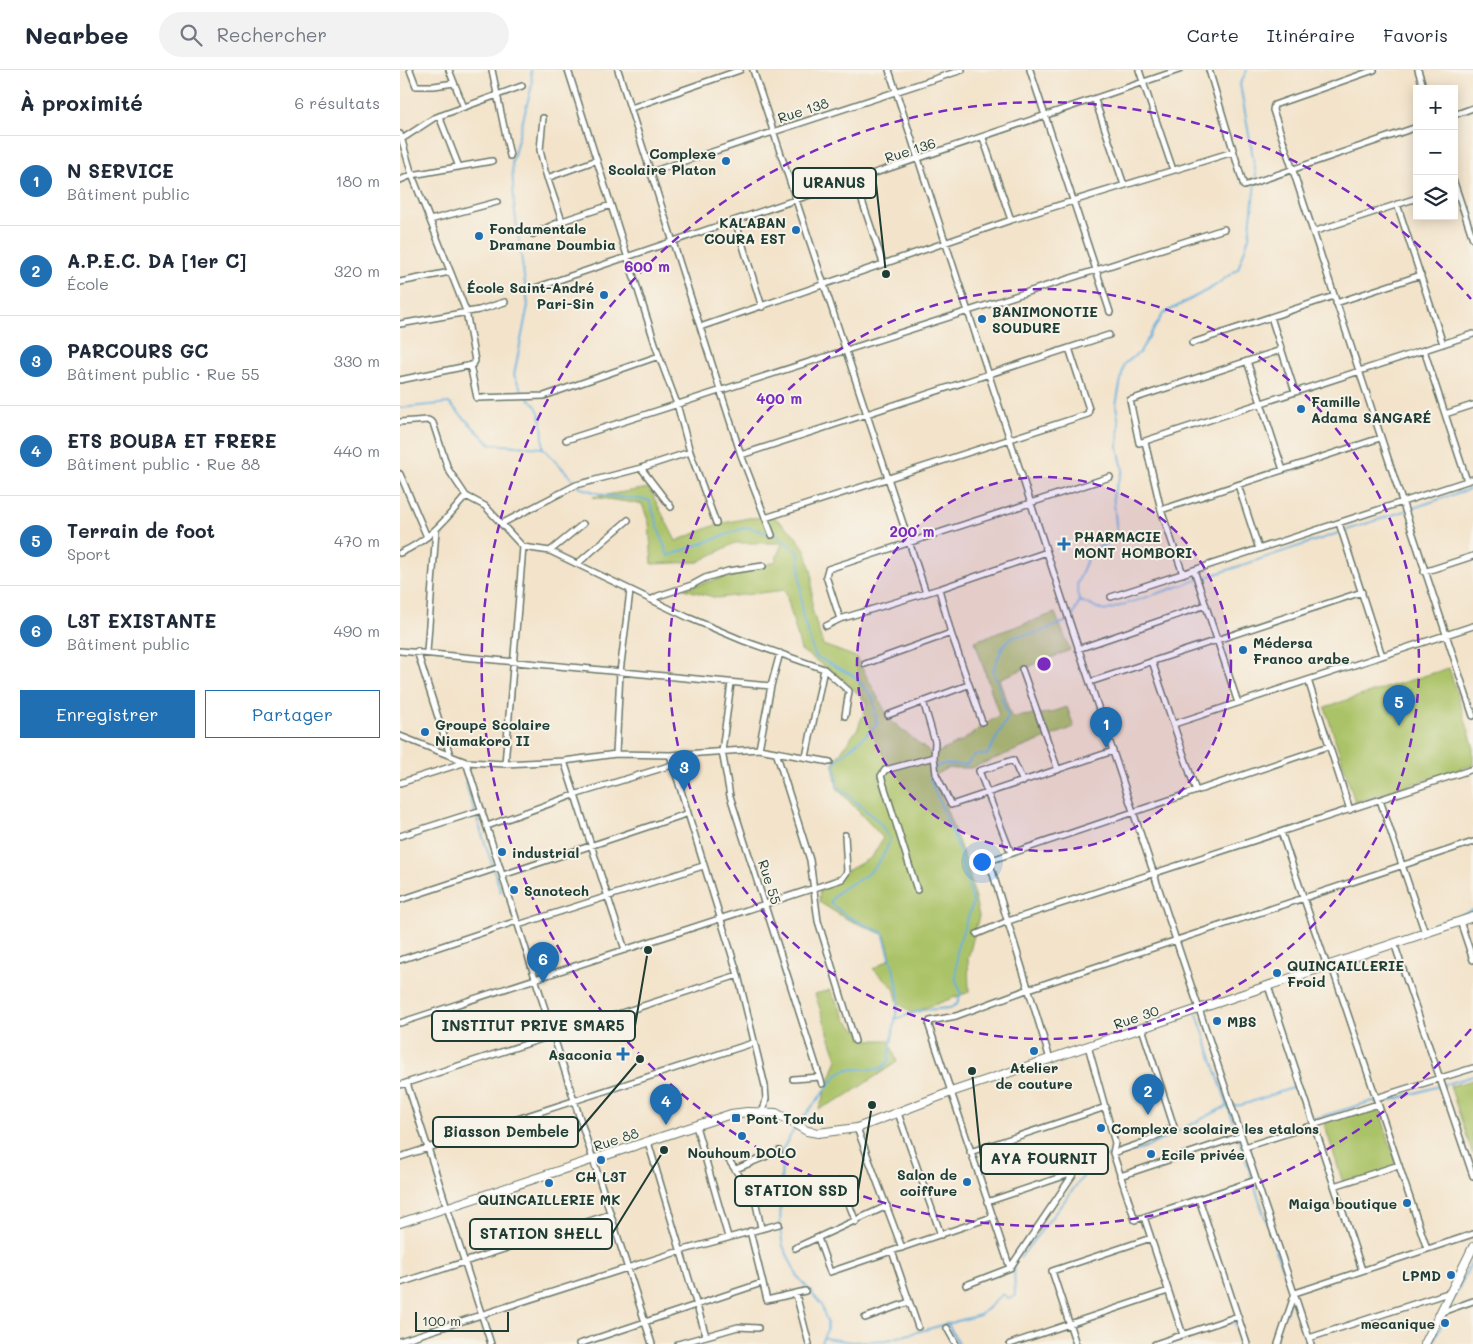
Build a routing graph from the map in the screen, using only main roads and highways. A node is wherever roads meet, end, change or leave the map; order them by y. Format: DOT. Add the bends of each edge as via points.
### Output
graph roads {
  1 [pos="1473,917"];
  2 [pos="806,1131"];
  3 [pos="400,1223"];
  4 [pos="1472,1250"];
  5 [pos="1425,1344"];
  1 -- 2 [label="main road, Rue 30" via="1050,1058 857,1128 826,1134"];
  2 -- 3 [label="main road, Rue 88" via="785,1117 763,1111 730,1114"];
  4 -- 5 [label="main road"];
}
